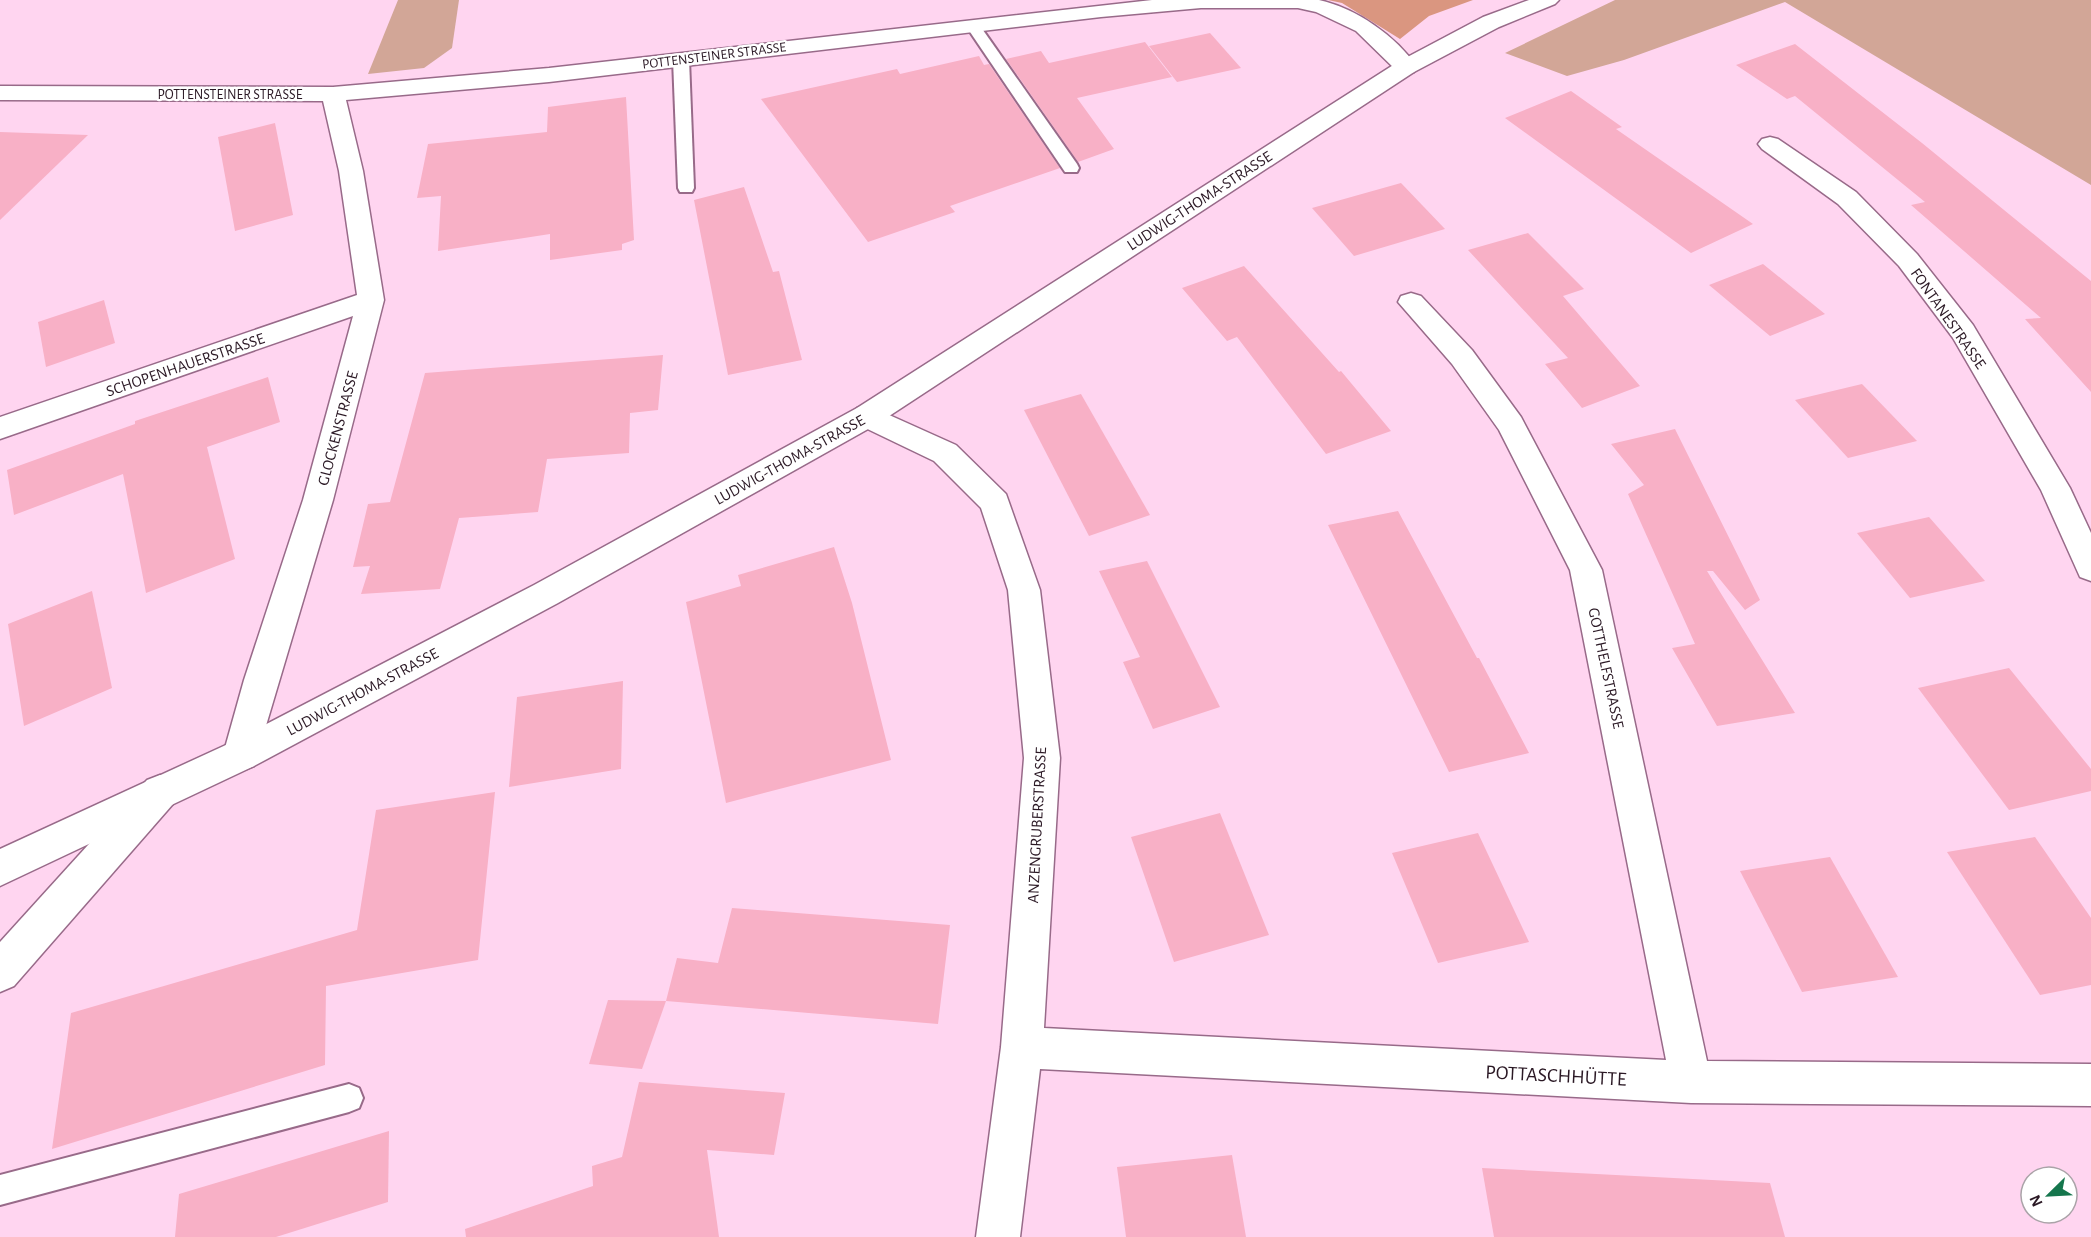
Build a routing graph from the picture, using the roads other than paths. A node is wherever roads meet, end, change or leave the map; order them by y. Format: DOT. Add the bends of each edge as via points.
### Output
graph roads {
  1 [pos="1548,0"];
  2 [pos="973,26"];
  3 [pos="681,59"];
  4 [pos="1406,67"];
  5 [pos="0,93"];
  6 [pos="333,94"];
  7 [pos="1770,144"];
  8 [pos="1071,168"];
  9 [pos="686,188"];
  10 [pos="370,300"];
  11 [pos="1411,302"];
  12 [pos="867,416"];
  13 [pos="0,428"];
  14 [pos="2091,568"];
  15 [pos="241,755"];
  16 [pos="160,792"];
  17 [pos="0,868"];
  18 [pos="0,972"];
  19 [pos="1022,1047"];
  20 [pos="1691,1082"];
  21 [pos="2091,1085"];
  22 [pos="349,1098"];
  23 [pos="0,1190"];
  24 [pos="998,1237"];
  1 -- 4 [label="street, LUDWIG-THOMA-STRASSE" via="1491,22"];
  2 -- 3 [label="street, POTTENSTEINER STRASSE"];
  2 -- 4 [label="street, POTTENSTEINER STRASSE" via="1201,2 1298,2 1332,10 1364,26"];
  2 -- 8 [label="lane"];
  3 -- 6 [label="street, POTTENSTEINER STRASSE"];
  3 -- 9 [label="lane"];
  4 -- 12 [label="street, LUDWIG-THOMA-STRASSE"];
  5 -- 6 [label="street, POTTENSTEINER STRASSE"];
  6 -- 10 [label="street, GLOCKENSTRASSE" via="351,171"];
  7 -- 14 [label="street, FONTANESTRASSE" via="1847,198 1908,261 1963,332 2055,488"];
  10 -- 13 [label="street, SCHOPENHAUERSTRASSE"];
  10 -- 15 [label="street, GLOCKENSTRASSE" via="318,500"];
  11 -- 20 [label="street, GOTTHELFSTRASSE" via="1462,357 1511,425 1587,570"];
  12 -- 15 [label="street, LUDWIG-THOMA-STRASSE" via="546,594"];
  12 -- 19 [label="street, ANZENGRUBERSTRASSE" via="945,453 995,502 1024,590 1042,758"];
  15 -- 16 [label="street, LUDWIG-THOMA-STRASSE"];
  16 -- 17 [label="street, LUDWIG-THOMA-STRASSE"];
  16 -- 18 [label="street"];
  19 -- 20 [label="street, POTTASCHHÜTTE"];
  19 -- 24 [label="street, ANZENGRUBERSTRASSE"];
  20 -- 21 [label="street, POTTASCHHÜTTE"];
  22 -- 23 [label="lane"];
}
